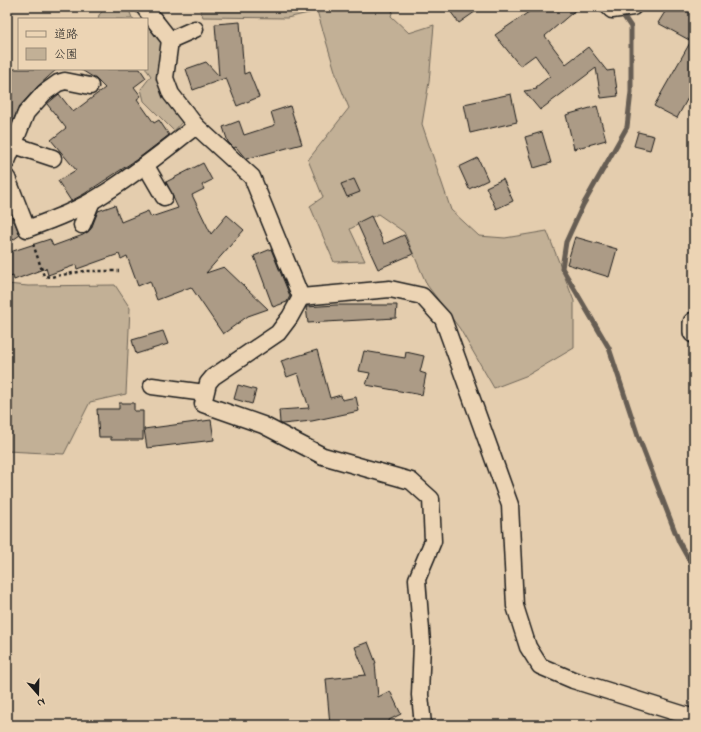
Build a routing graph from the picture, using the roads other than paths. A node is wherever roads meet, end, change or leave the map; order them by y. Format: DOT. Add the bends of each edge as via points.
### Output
graph roads {
  1 [pos="144,7"];
  2 [pos="609,7"];
  3 [pos="633,7"];
  4 [pos="195,29"];
  5 [pos="170,40"];
  6 [pos="90,86"];
  7 [pos="196,126"];
  8 [pos="14,145"];
  9 [pos="53,158"];
  10 [pos="7,161"];
  11 [pos="146,166"];
  12 [pos="7,178"];
  13 [pos="164,197"];
  14 [pos="92,201"];
  15 [pos="82,225"];
  16 [pos="301,297"];
  17 [pos="694,323"];
  18 [pos="694,332"];
  19 [pos="152,386"];
  20 [pos="205,393"];
  21 [pos="694,722"];
  22 [pos="423,725"];
  1 -- 5 [label="street"];
  2 -- 3 [label="street" via="612,10"];
  4 -- 5 [label="street"];
  5 -- 7 [label="street" via="165,78 171,94"];
  6 -- 8 [label="street" via="65,81 44,93 26,113"];
  7 -- 11 [label="street"];
  7 -- 16 [label="street" via="252,177"];
  8 -- 9 [label="street"];
  8 -- 10 [label="street"];
  11 -- 13 [label="street"];
  11 -- 14 [label="street"];
  12 -- 14 [label="street" via="28,229"];
  14 -- 15 [label="street"];
  16 -- 20 [label="street" via="278,333 213,377"];
  16 -- 21 [label="street" via="390,289 422,296 443,319 510,505 515,606 528,646 540,666 572,680 688,716"];
  17 -- 18 [label="main road"];
  19 -- 20 [label="street"];
  20 -- 22 [label="street" via="203,404 263,425 323,456 412,481 432,499 433,542 417,579 422,643 420,695"];
}
